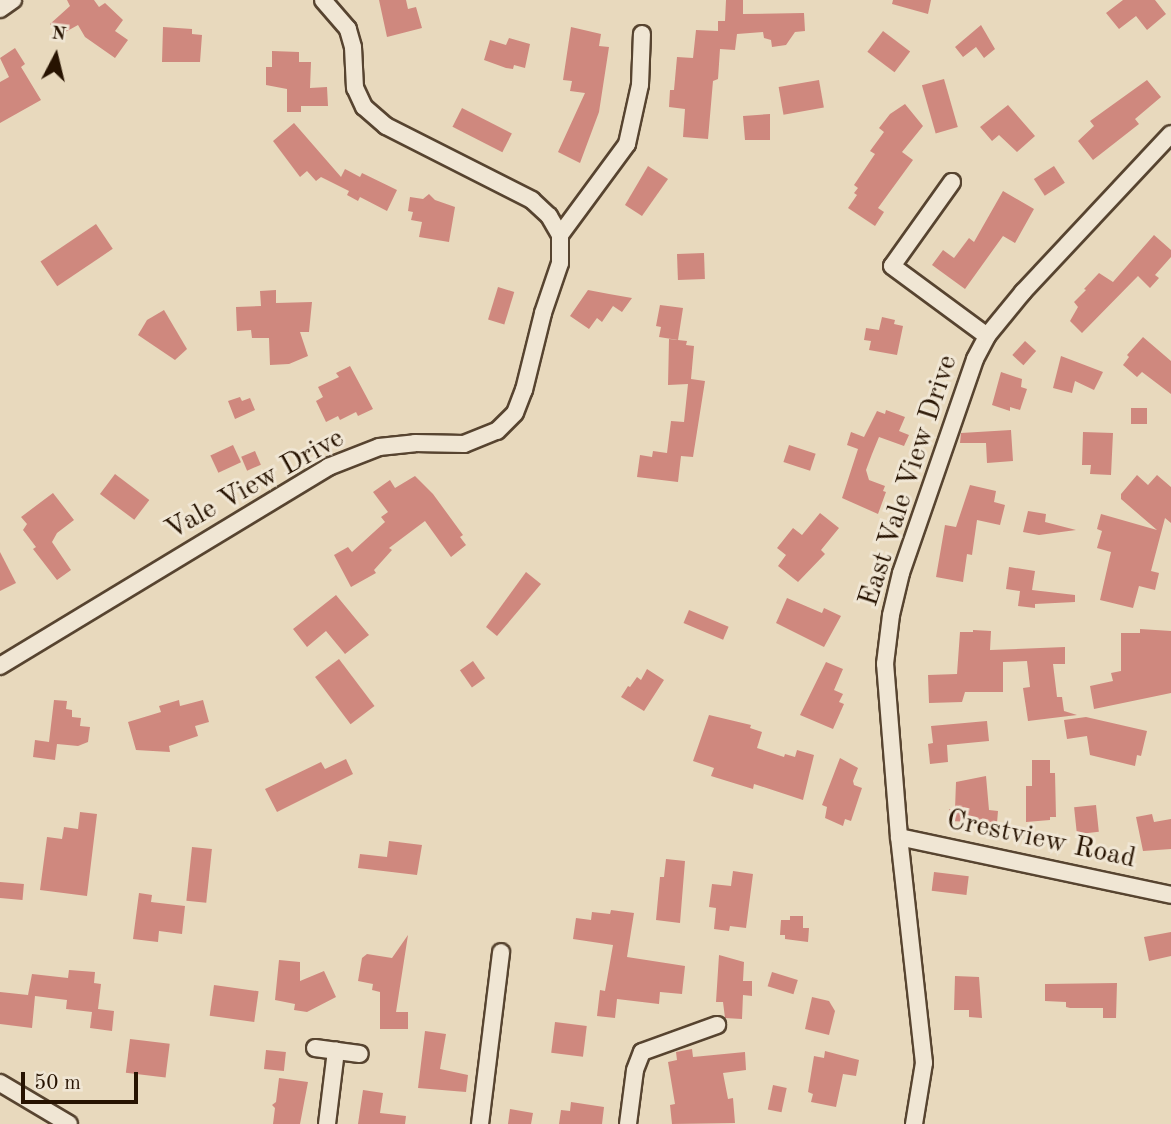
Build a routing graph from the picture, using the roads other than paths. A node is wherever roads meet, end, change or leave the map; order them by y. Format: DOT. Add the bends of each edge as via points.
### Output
graph roads {
  1 [pos="13,0"];
  2 [pos="323,0"];
  3 [pos="0,9"];
  4 [pos="642,34"];
  5 [pos="1171,134"];
  6 [pos="952,182"];
  7 [pos="560,235"];
  8 [pos="988,336"];
  9 [pos="0,666"];
  10 [pos="899,837"];
  11 [pos="1171,895"];
  12 [pos="501,953"];
  13 [pos="718,1025"];
  14 [pos="315,1048"];
  15 [pos="336,1051"];
  16 [pos="360,1054"];
  17 [pos="0,1083"];
  18 [pos="69,1124"];
  19 [pos="327,1124"];
  20 [pos="480,1124"];
  21 [pos="628,1124"];
  22 [pos="914,1124"];
  1 -- 3 [label="street"];
  2 -- 7 [label="street" via="348,29 355,88 364,107 386,126 532,200"];
  4 -- 7 [label="street" via="640,85 627,144"];
  5 -- 8 [label="street, East Vale View Drive" via="1023,292"];
  6 -- 8 [label="street" via="892,265"];
  7 -- 9 [label="street, Vale View Drive" via="560,263 542,313 524,390 515,413 498,431 464,444 379,447 328,467"];
  8 -- 10 [label="street, East Vale View Drive" via="975,359 901,573 891,615 885,664"];
  10 -- 11 [label="street, Crestview Road"];
  10 -- 22 [label="street, East Vale View Drive" via="923,1063"];
  12 -- 20 [label="street"];
  13 -- 21 [label="street" via="642,1052"];
  14 -- 15 [label="street"];
  15 -- 16 [label="street"];
  15 -- 19 [label="street"];
  17 -- 18 [label="street"];
}
